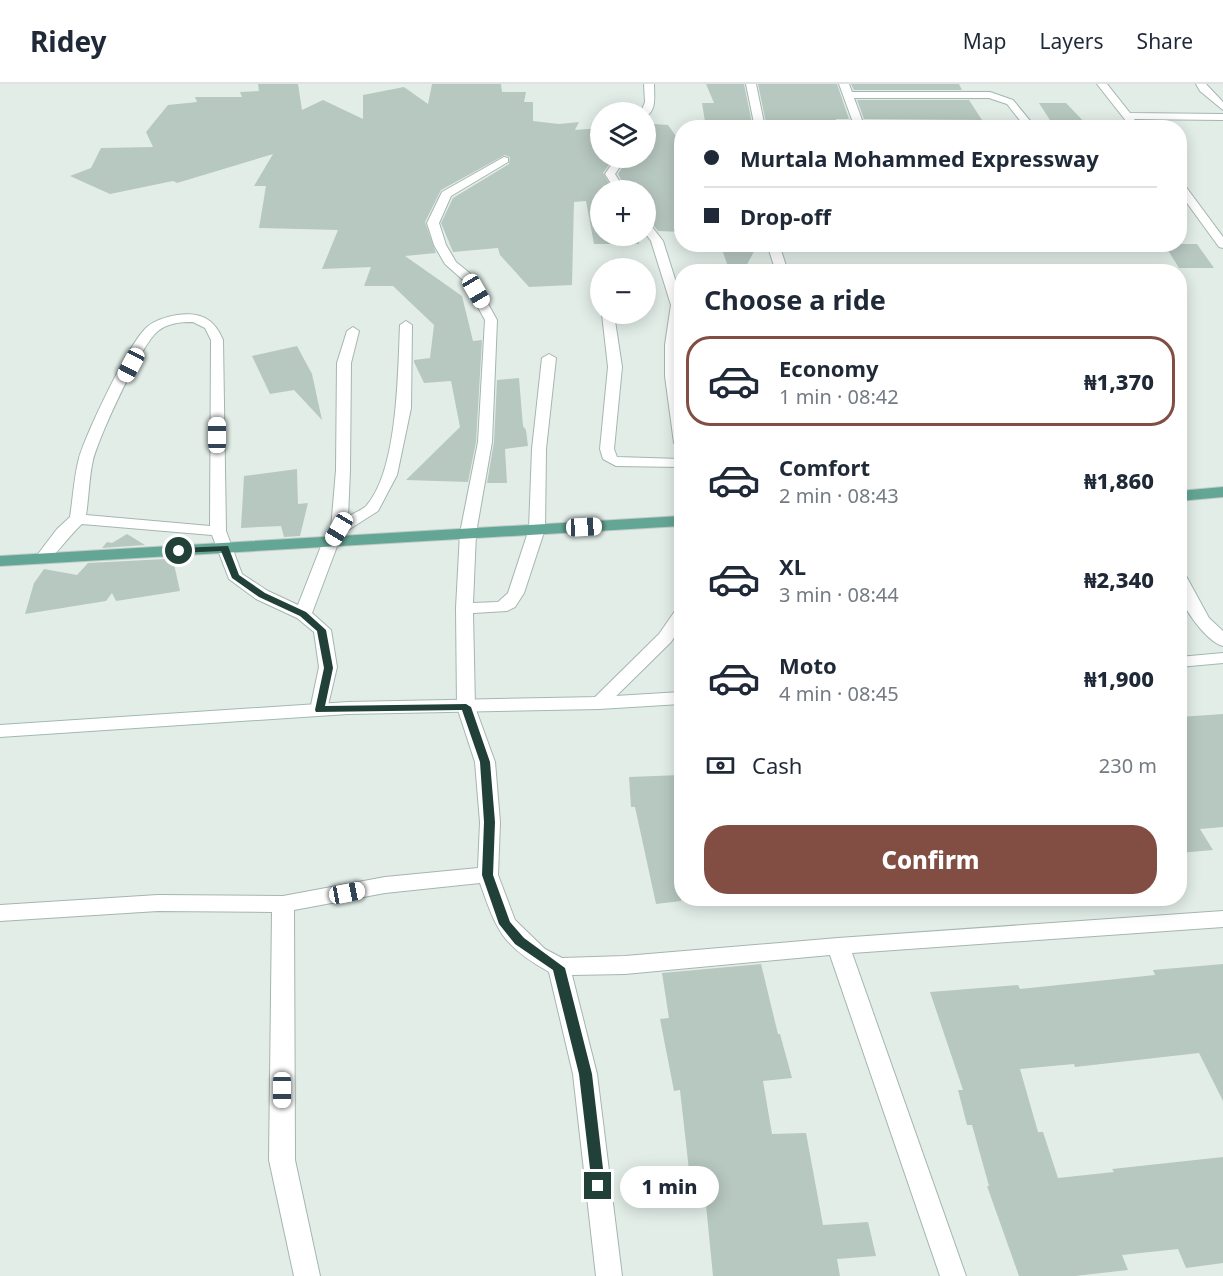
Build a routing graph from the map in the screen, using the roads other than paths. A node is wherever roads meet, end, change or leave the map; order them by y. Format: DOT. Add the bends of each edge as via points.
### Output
graph roads {
  1 [pos="649,84"];
  2 [pos="751,84"];
  3 [pos="844,84"];
  4 [pos="1102,84"];
  5 [pos="1201,84"];
  6 [pos="849,95"];
  7 [pos="650,102"];
  8 [pos="1223,107"];
  9 [pos="1127,116"];
  10 [pos="1223,117"];
  11 [pos="758,120"];
  12 [pos="857,120"];
  13 [pos="1025,120"];
  14 [pos="1130,120"];
  15 [pos="504,160"];
  16 [pos="1187,203"];
  17 [pos="656,240"];
  18 [pos="1223,245"];
  19 [pos="674,295"];
  20 [pos="609,324"];
  21 [pos="406,325"];
  22 [pos="674,325"];
  23 [pos="353,331"];
  24 [pos="549,358"];
  25 [pos="674,391"];
  26 [pos="674,463"];
  27 [pos="1223,492"];
  28 [pos="1187,495"];
  29 [pos="78,519"];
  30 [pos="674,521"];
  31 [pos="537,529"];
  32 [pos="218,531"];
  33 [pos="468,533"];
  34 [pos="335,535"];
  35 [pos="225,548"];
  36 [pos="44,558"];
  37 [pos="0,561"];
  38 [pos="1187,592"];
  39 [pos="464,608"];
  40 [pos="303,614"];
  41 [pos="674,624"];
  42 [pos="1223,641"];
  43 [pos="1223,658"];
  44 [pos="1187,661"];
  45 [pos="674,698"];
  46 [pos="599,703"];
  47 [pos="466,707"];
  48 [pos="320,710"];
  49 [pos="0,731"];
  50 [pos="488,875"];
  51 [pos="283,904"];
  52 [pos="0,913"];
  53 [pos="1223,919"];
  54 [pos="838,946"];
  55 [pos="559,968"];
  56 [pos="307,1276"];
  57 [pos="609,1276"];
  58 [pos="953,1276"];
  1 -- 7 [label="street"];
  2 -- 11 [label="street"];
  3 -- 6 [label="street"];
  4 -- 9 [label="street"];
  5 -- 8 [label="street"];
  6 -- 12 [label="street"];
  6 -- 13 [label="street" via="990,95 1010,102"];
  9 -- 10 [label="street"];
  9 -- 14 [label="street"];
  15 -- 33 [label="street" via="446,194 433,223 451,264 468,278 491,320 485,442"];
  16 -- 18 [label="street"];
  17 -- 19 [label="street"];
  20 -- 26 [label="street" via="615,367 607,449 610,459"];
  21 -- 34 [label="street" via="404,408 390,475 373,508"];
  22 -- 25 [label="street"];
  23 -- 34 [label="street" via="344,363 343,470"];
  24 -- 31 [label="street" via="539,449"];
  27 -- 28 [label="main road"];
  29 -- 32 [label="street"];
  29 -- 32 [label="street" via="86,458 148,333 162,322 201,319 212,326 217,340"];
  29 -- 36 [label="street"];
  30 -- 31 [label="main road"];
  31 -- 33 [label="main road"];
  31 -- 39 [label="street" via="516,593 509,603 501,607"];
  32 -- 35 [label="street"];
  33 -- 34 [label="main road"];
  33 -- 39 [label="street"];
  34 -- 35 [label="main road"];
  34 -- 40 [label="street"];
  35 -- 36 [label="main road"];
  35 -- 40 [label="street" via="235,576 262,595"];
  36 -- 37 [label="main road"];
  38 -- 42 [label="street" via="1202,620"];
  39 -- 47 [label="street"];
  40 -- 48 [label="street" via="322,630 328,668"];
  41 -- 46 [label="street"];
  43 -- 44 [label="street"];
  45 -- 46 [label="street"];
  46 -- 47 [label="street"];
  47 -- 48 [label="street"];
  47 -- 50 [label="street" via="485,762 490,822"];
  48 -- 49 [label="street"];
  50 -- 51 [label="street" via="385,885"];
  50 -- 55 [label="street" via="505,924 520,941"];
  51 -- 52 [label="street" via="158,903"];
  51 -- 56 [label="street" via="282,1160"];
  53 -- 54 [label="street"];
  54 -- 55 [label="street"];
  54 -- 58 [label="street"];
  55 -- 57 [label="street" via="585,1074"];
}
